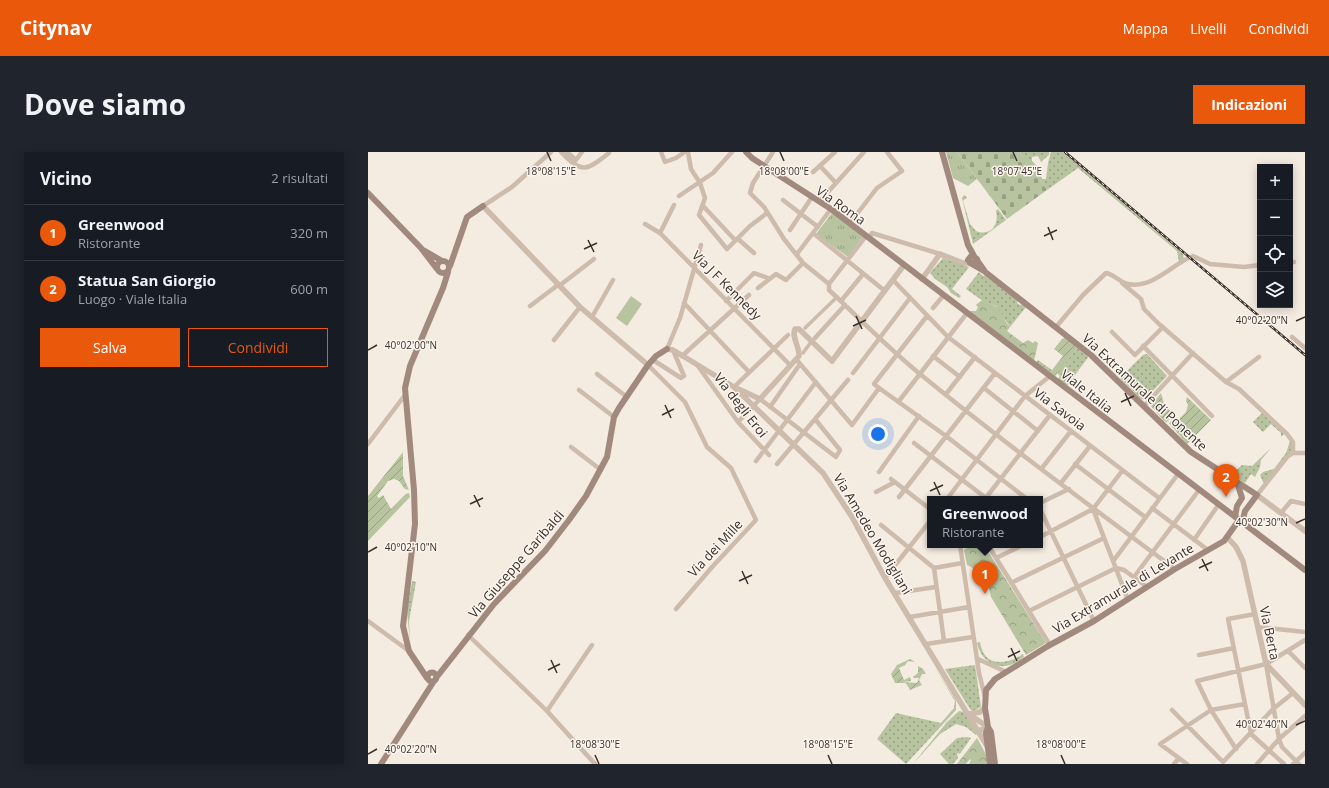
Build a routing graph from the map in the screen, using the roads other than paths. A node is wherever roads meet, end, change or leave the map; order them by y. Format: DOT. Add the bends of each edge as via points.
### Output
graph roads {
  1 [pos="551,152"];
  2 [pos="561,152"];
  3 [pos="567,152"];
  4 [pos="582,152"];
  5 [pos="661,152"];
  6 [pos="686,152"];
  7 [pos="732,152"];
  8 [pos="746,152"];
  9 [pos="773,152"];
  10 [pos="835,152"];
  11 [pos="864,152"];
  12 [pos="887,152"];
  13 [pos="942,152"];
  14 [pos="609,153"];
  15 [pos="764,166"];
  16 [pos="820,166"];
  17 [pos="813,172"];
  18 [pos="700,183"];
  19 [pos="836,183"];
  20 [pos="368,193"];
  21 [pos="679,196"];
  22 [pos="812,197"];
  23 [pos="783,200"];
  24 [pos="819,202"];
  25 [pos="674,205"];
  26 [pos="483,206"];
  27 [pos="704,207"];
  28 [pos="831,209"];
  29 [pos="767,213"];
  30 [pos="801,214"];
  31 [pos="850,223"];
  32 [pos="645,224"];
  33 [pos="818,227"];
  34 [pos="790,230"];
  35 [pos="660,233"];
  36 [pos="813,233"];
  37 [pos="867,237"];
  38 [pos="736,240"];
  39 [pos="702,245"];
  40 [pos="421,248"];
  41 [pos="454,253"];
  42 [pos="754,253"];
  43 [pos="797,254"];
  44 [pos="940,254"];
  45 [pos="594,259"];
  46 [pos="972,259"];
  47 [pos="847,260"];
  48 [pos="443,261"];
  49 [pos="803,263"];
  50 [pos="904,265"];
  51 [pos="1257,265"];
  52 [pos="694,268"];
  53 [pos="449,269"];
  54 [pos="438,271"];
  55 [pos="863,274"];
  56 [pos="768,278"];
  57 [pos="922,279"];
  58 [pos="613,280"];
  59 [pos="893,280"];
  60 [pos="1121,281"];
  61 [pos="829,284"];
  62 [pos="559,286"];
  63 [pos="443,288"];
  64 [pos="758,288"];
  65 [pos="885,291"];
  66 [pos="749,295"];
  67 [pos="943,296"];
  68 [pos="837,298"];
  69 [pos="910,298"];
  70 [pos="726,301"];
  71 [pos="684,303"];
  72 [pos="843,303"];
  73 [pos="530,306"];
  74 [pos="580,307"];
  75 [pos="933,308"];
  76 [pos="734,309"];
  77 [pos="967,313"];
  78 [pos="927,316"];
  79 [pos="592,317"];
  80 [pos="862,321"];
  81 [pos="1056,327"];
  82 [pos="1163,327"];
  83 [pos="805,328"];
  84 [pos="710,330"];
  85 [pos="1112,332"];
  86 [pos="788,335"];
  87 [pos="948,337"];
  88 [pos="1292,337"];
  89 [pos="880,338"];
  90 [pos="554,340"];
  91 [pos="813,340"];
  92 [pos="1143,346"];
  93 [pos="1305,348"];
  94 [pos="774,349"];
  95 [pos="670,350"];
  96 [pos="803,353"];
  97 [pos="1193,353"];
  98 [pos="898,354"];
  99 [pos="682,356"];
  100 [pos="933,356"];
  101 [pos="975,357"];
  102 [pos="1259,357"];
  103 [pos="653,360"];
  104 [pos="798,362"];
  105 [pos="648,365"];
  106 [pos="790,365"];
  107 [pos="698,366"];
  108 [pos="749,372"];
  109 [pos="853,373"];
  110 [pos="995,373"];
  111 [pos="598,374"];
  112 [pos="919,374"];
  113 [pos="1050,376"];
  114 [pos="1172,376"];
  115 [pos="960,377"];
  116 [pos="848,380"];
  117 [pos="816,382"];
  118 [pos="1226,382"];
  119 [pos="734,386"];
  120 [pos="879,388"];
  121 [pos="984,388"];
  122 [pos="579,390"];
  123 [pos="946,394"];
  124 [pos="405,395"];
  125 [pos="1025,396"];
  126 [pos="627,397"];
  127 [pos="760,399"];
  128 [pos="831,400"];
  129 [pos="899,401"];
  130 [pos="753,406"];
  131 [pos="1144,406"];
  132 [pos="770,408"];
  133 [pos="966,410"];
  134 [pos="1014,411"];
  135 [pos="1050,415"];
  136 [pos="919,416"];
  137 [pos="1212,416"];
  138 [pos="614,417"];
  139 [pos="814,419"];
  140 [pos="787,420"];
  141 [pos="738,422"];
  142 [pos="780,430"];
  143 [pos="1038,431"];
  144 [pos="1071,431"];
  145 [pos="803,433"];
  146 [pos="996,433"];
  147 [pos="946,436"];
  148 [pos="794,443"];
  149 [pos="368,444"];
  150 [pos="914,444"];
  151 [pos="1090,446"];
  152 [pos="571,447"];
  153 [pos="764,450"];
  154 [pos="1021,453"];
  155 [pos="1293,453"];
  156 [pos="1305,453"];
  157 [pos="769,455"];
  158 [pos="931,457"];
  159 [pos="976,460"];
  160 [pos="756,461"];
  161 [pos="777,464"];
  162 [pos="1075,464"];
  163 [pos="1042,468"];
  164 [pos="601,470"];
  165 [pos="1122,471"];
  166 [pos="879,472"];
  167 [pos="1178,474"];
  168 [pos="1001,479"];
  169 [pos="962,480"];
  170 [pos="1061,482"];
  171 [pos="1237,482"];
  172 [pos="905,489"];
  173 [pos="1069,489"];
  174 [pos="1107,490"];
  175 [pos="1199,490"];
  176 [pos="876,492"];
  177 [pos="1257,495"];
  178 [pos="949,496"];
  179 [pos="981,496"];
  180 [pos="987,496"];
  181 [pos="1023,496"];
  182 [pos="899,497"];
  183 [pos="1159,498"];
  184 [pos="1242,500"];
  185 [pos="1043,502"];
  186 [pos="1305,504"];
  187 [pos="1221,506"];
  188 [pos="1237,506"];
  189 [pos="927,507"];
  190 [pos="1152,508"];
  191 [pos="1247,508"];
  192 [pos="1093,510"];
  193 [pos="1281,513"];
  194 [pos="1043,515"];
  195 [pos="1145,518"];
  196 [pos="1237,518"];
  197 [pos="1173,524"];
  198 [pos="927,525"];
  199 [pos="881,526"];
  200 [pos="1051,531"];
  201 [pos="1305,531"];
  202 [pos="1043,535"];
  203 [pos="1131,537"];
  204 [pos="1227,537"];
  205 [pos="1104,538"];
  206 [pos="1194,540"];
  207 [pos="910,548"];
  208 [pos="960,548"];
  209 [pos="990,548"];
  210 [pos="1017,548"];
  211 [pos="1208,550"];
  212 [pos="1152,553"];
  213 [pos="996,558"];
  214 [pos="1063,558"];
  215 [pos="1114,560"];
  216 [pos="962,563"];
  217 [pos="934,568"];
  218 [pos="1116,568"];
  219 [pos="1175,570"];
  220 [pos="1305,570"];
  221 [pos="1134,577"];
  222 [pos="885,578"];
  223 [pos="1011,583"];
  224 [pos="936,587"];
  225 [pos="1078,587"];
  226 [pos="1147,587"];
  227 [pos="895,593"];
  228 [pos="1128,600"];
  229 [pos="969,607"];
  230 [pos="676,609"];
  231 [pos="1029,611"];
  232 [pos="940,612"];
  233 [pos="1255,614"];
  234 [pos="910,617"];
  235 [pos="368,621"];
  236 [pos="1094,622"];
  237 [pos="1258,627"];
  238 [pos="1305,632"];
  239 [pos="468,635"];
  240 [pos="973,637"];
  241 [pos="1305,640"];
  242 [pos="944,641"];
  243 [pos="926,644"];
  244 [pos="592,645"];
  245 [pos="1050,645"];
  246 [pos="1234,648"];
  247 [pos="409,652"];
  248 [pos="1288,652"];
  249 [pos="1200,656"];
  250 [pos="978,659"];
  251 [pos="1266,664"];
  252 [pos="1305,668"];
  253 [pos="1004,671"];
  254 [pos="1239,672"];
  255 [pos="432,677"];
  256 [pos="1293,693"];
  257 [pos="985,699"];
  258 [pos="1245,704"];
  259 [pos="1305,705"];
  260 [pos="985,708"];
  261 [pos="1273,709"];
  262 [pos="1172,710"];
  263 [pos="1211,710"];
  264 [pos="547,711"];
  265 [pos="968,714"];
  266 [pos="1305,716"];
  267 [pos="1187,726"];
  268 [pos="988,727"];
  269 [pos="978,731"];
  270 [pos="1252,734"];
  271 [pos="1279,739"];
  272 [pos="988,748"];
  273 [pos="1236,749"];
  274 [pos="1270,751"];
  275 [pos="1305,753"];
  276 [pos="1178,758"];
  277 [pos="1223,763"];
  278 [pos="1296,763"];
  279 [pos="381,764"];
  280 [pos="595,764"];
  281 [pos="990,764"];
  282 [pos="995,764"];
  283 [pos="1174,764"];
  284 [pos="1187,764"];
  285 [pos="1257,764"];
  286 [pos="1284,764"];
  1 -- 26 [label="street" via="512,187"];
  2 -- 14 [label="street" via="579,167 593,165"];
  3 -- 4 [label="street" via="576,160"];
  5 -- 6 [label="street" via="665,162"];
  6 -- 18 [label="street" via="691,169"];
  7 -- 18 [label="street"];
  8 -- 15 [label="main road, Via Roma"];
  9 -- 15 [label="street"];
  10 -- 16 [label="street"];
  11 -- 19 [label="street"];
  12 -- 31 [label="street" via="902,171 877,188"];
  13 -- 46 [label="main road"];
  15 -- 22 [label="main road, Via Roma"];
  15 -- 29 [label="street" via="750,193"];
  16 -- 17 [label="street"];
  16 -- 19 [label="street"];
  18 -- 21 [label="street"];
  18 -- 27 [label="street" via="705,198"];
  19 -- 24 [label="street"];
  20 -- 40 [label="main road"];
  22 -- 24 [label="main road, Via Roma"];
  22 -- 30 [label="street"];
  23 -- 30 [label="street"];
  24 -- 28 [label="main road, Via Roma"];
  25 -- 35 [label="street"];
  26 -- 41 [label="main road" via="467,217"];
  26 -- 62 [label="street"];
  27 -- 38 [label="street"];
  27 -- 38 [label="street" via="699,216 727,249"];
  28 -- 31 [label="main road, Via Roma"];
  28 -- 33 [label="street"];
  29 -- 38 [label="street"];
  29 -- 43 [label="street"];
  30 -- 33 [label="street"];
  30 -- 34 [label="street"];
  31 -- 37 [label="main road, Via Roma"];
  32 -- 35 [label="street, Via J F Kennedy"];
  33 -- 36 [label="street"];
  35 -- 52 [label="street, Via J F Kennedy"];
  36 -- 43 [label="street"];
  36 -- 47 [label="street"];
  37 -- 44 [label="street" via="872,233"];
  37 -- 47 [label="street"];
  37 -- 50 [label="main road, Via Roma"];
  38 -- 42 [label="street"];
  39 -- 52 [label="street"];
  40 -- 48 [label="main road" via="435,259"];
  40 -- 54 [label="main road"];
  41 -- 48 [label="main road"];
  41 -- 53 [label="main road"];
  43 -- 49 [label="street"];
  44 -- 46 [label="street" via="963,263"];
  44 -- 57 [label="street"];
  45 -- 62 [label="street"];
  46 -- 81 [label="main road, Via Extramurale di Ponente"];
  47 -- 55 [label="street"];
  47 -- 61 [label="street"];
  48 -- 53 [label="main road"];
  48 -- 54 [label="main road" via="438,265"];
  49 -- 56 [label="street" via="786,280 776,274 771,279"];
  49 -- 61 [label="street"];
  50 -- 57 [label="main road, Via Roma"];
  50 -- 59 [label="street"];
  51 -- 60 [label="street" via="1244,267 1210,264 1193,256 1172,266 1151,281 1133,284"];
  52 -- 70 [label="street, Via J F Kennedy"];
  52 -- 71 [label="street"];
  53 -- 54 [label="main road" via="443,274"];
  53 -- 63 [label="main road"];
  54 -- 63 [label="main road"];
  55 -- 65 [label="street"];
  55 -- 72 [label="street"];
  56 -- 64 [label="street"];
  56 -- 70 [label="street" via="754,273"];
  57 -- 67 [label="main road, Viale Italia"];
  58 -- 79 [label="street"];
  59 -- 65 [label="street"];
  59 -- 69 [label="street, Via Savoia"];
  60 -- 81 [label="street" via="1109,273 1104,274"];
  60 -- 82 [label="street" via="1141,299 1144,309"];
  61 -- 68 [label="street" via="829,290"];
  62 -- 73 [label="street"];
  62 -- 74 [label="street"];
  63 -- 124 [label="main road" via="410,366"];
  65 -- 80 [label="street"];
  66 -- 76 [label="street"];
  67 -- 75 [label="street"];
  67 -- 77 [label="main road, Viale Italia"];
  68 -- 72 [label="street"];
  68 -- 83 [label="street"];
  69 -- 78 [label="street, Via Savoia"];
  69 -- 89 [label="street"];
  70 -- 76 [label="street, Via J F Kennedy"];
  71 -- 84 [label="street"];
  71 -- 95 [label="street"];
  72 -- 80 [label="street"];
  72 -- 91 [label="street"];
  74 -- 79 [label="street"];
  74 -- 90 [label="street"];
  76 -- 84 [label="street"];
  76 -- 94 [label="street, Via J F Kennedy"];
  77 -- 87 [label="street"];
  77 -- 113 [label="main road, Viale Italia"];
  78 -- 87 [label="street, Via Savoia"];
  78 -- 98 [label="street"];
  79 -- 105 [label="street"];
  80 -- 89 [label="street"];
  80 -- 91 [label="street" via="832,361"];
  81 -- 131 [label="main road, Via Extramurale di Ponente" via="1104,366"];
  82 -- 92 [label="street"];
  82 -- 97 [label="street"];
  84 -- 99 [label="street"];
  84 -- 108 [label="street"];
  85 -- 92 [label="street" via="1135,355"];
  86 -- 94 [label="street"];
  87 -- 100 [label="street"];
  87 -- 101 [label="street, Via Savoia"];
  88 -- 93 [label="street"];
  89 -- 98 [label="street"];
  89 -- 109 [label="street"];
  91 -- 96 [label="street"];
  91 -- 104 [label="street" via="796,329 793,331 799,352"];
  92 -- 114 [label="street"];
  94 -- 106 [label="street, Via J F Kennedy"];
  94 -- 108 [label="street"];
  95 -- 99 [label="street"];
  95 -- 103 [label="main road, Via Giuseppe Garibaldi"];
  95 -- 103 [label="street" via="684,376 680,378"];
  97 -- 114 [label="street"];
  97 -- 118 [label="street"];
  98 -- 112 [label="street"];
  98 -- 120 [label="street" via="874,384"];
  99 -- 107 [label="street"];
  100 -- 112 [label="street"];
  100 -- 115 [label="street"];
  101 -- 110 [label="street, Via Savoia"];
  101 -- 115 [label="street"];
  102 -- 118 [label="street"];
  103 -- 105 [label="main road, Via Giuseppe Garibaldi"];
  104 -- 106 [label="street"];
  104 -- 117 [label="street"];
  104 -- 132 [label="street"];
  105 -- 126 [label="main road, Via Giuseppe Garibaldi"];
  105 -- 230 [label="street, Via dei Mille" via="685,402 708,447 731,468 756,520"];
  106 -- 127 [label="street"];
  107 -- 119 [label="street"];
  107 -- 141 [label="street, Via degli Eroi"];
  108 -- 119 [label="street"];
  110 -- 121 [label="street"];
  110 -- 125 [label="street, Via Savoia"];
  111 -- 126 [label="street"];
  112 -- 123 [label="street"];
  112 -- 129 [label="street"];
  113 -- 125 [label="street"];
  113 -- 167 [label="main road, Viale Italia"];
  114 -- 131 [label="street"];
  114 -- 137 [label="street"];
  115 -- 123 [label="street"];
  116 -- 128 [label="street"];
  117 -- 128 [label="street"];
  117 -- 140 [label="street"];
  118 -- 155 [label="street" via="1239,389 1287,434 1293,442"];
  119 -- 127 [label="street"];
  119 -- 130 [label="street, Via Amedeo Modigliani"];
  120 -- 128 [label="street" via="852,425"];
  120 -- 129 [label="street"];
  121 -- 133 [label="street"];
  121 -- 134 [label="street"];
  122 -- 138 [label="street"];
  123 -- 133 [label="street"];
  124 -- 149 [label="street"];
  124 -- 247 [label="main road" via="414,505 413,548 404,616"];
  125 -- 134 [label="street"];
  125 -- 135 [label="street, Via Savoia"];
  126 -- 138 [label="main road, Via Giuseppe Garibaldi"];
  127 -- 130 [label="street"];
  127 -- 132 [label="street"];
  128 -- 139 [label="street"];
  129 -- 136 [label="street"];
  130 -- 141 [label="street"];
  130 -- 142 [label="street, Via Amedeo Modigliani"];
  131 -- 171 [label="main road, Via Extramurale di Ponente" via="1191,452"];
  132 -- 140 [label="street"];
  133 -- 146 [label="street"];
  133 -- 147 [label="street"];
  134 -- 143 [label="street"];
  134 -- 146 [label="street"];
  135 -- 143 [label="street"];
  135 -- 144 [label="street, Via Savoia"];
  136 -- 147 [label="street"];
  136 -- 166 [label="street"];
  138 -- 164 [label="main road, Via Giuseppe Garibaldi" via="608,457"];
  139 -- 145 [label="street"];
  139 -- 145 [label="street" via="835,443 840,453 833,457"];
  140 -- 142 [label="street"];
  140 -- 145 [label="street"];
  141 -- 153 [label="street, Via degli Eroi"];
  142 -- 148 [label="street, Via Amedeo Modigliani"];
  142 -- 153 [label="street"];
  143 -- 154 [label="street"];
  144 -- 151 [label="street, Via Savoia"];
  144 -- 163 [label="street"];
  145 -- 148 [label="street"];
  146 -- 154 [label="street"];
  146 -- 159 [label="street"];
  147 -- 158 [label="street"];
  147 -- 159 [label="street"];
  148 -- 161 [label="street"];
  148 -- 222 [label="street, Via Amedeo Modigliani" via="823,473 852,517"];
  150 -- 158 [label="street"];
  151 -- 162 [label="street"];
  151 -- 165 [label="street, Via Savoia"];
  152 -- 164 [label="street"];
  153 -- 157 [label="street, Via degli Eroi"];
  153 -- 160 [label="street"];
  154 -- 163 [label="street"];
  154 -- 168 [label="street"];
  155 -- 156 [label="street"];
  155 -- 177 [label="street"];
  158 -- 169 [label="street"];
  158 -- 172 [label="street"];
  159 -- 168 [label="street"];
  159 -- 169 [label="street"];
  162 -- 170 [label="street"];
  162 -- 174 [label="street"];
  163 -- 170 [label="street"];
  164 -- 239 [label="main road, Via Giuseppe Garibaldi" via="569,520 545,551"];
  165 -- 174 [label="street"];
  165 -- 183 [label="street, Via Savoia"];
  167 -- 175 [label="main road, Viale Italia"];
  167 -- 183 [label="street"];
  168 -- 180 [label="street"];
  168 -- 181 [label="street"];
  169 -- 178 [label="street"];
  169 -- 179 [label="street"];
  170 -- 173 [label="street"];
  171 -- 177 [label="main road, Via Extramurale di Ponente"];
  171 -- 184 [label="main road"];
  172 -- 176 [label="street" via="893,480"];
  172 -- 182 [label="street"];
  172 -- 189 [label="street"];
  173 -- 185 [label="street"];
  173 -- 192 [label="street"];
  174 -- 192 [label="street"];
  174 -- 195 [label="street"];
  175 -- 187 [label="main road, Viale Italia"];
  175 -- 197 [label="street"];
  177 -- 191 [label="main road, Via Extramurale di Levante"];
  177 -- 193 [label="street"];
  183 -- 190 [label="street"];
  184 -- 188 [label="main road"];
  184 -- 191 [label="main road"];
  186 -- 193 [label="street" via="1291,501"];
  187 -- 188 [label="main road"];
  187 -- 196 [label="main road, Viale Italia"];
  187 -- 206 [label="street"];
  188 -- 196 [label="main road"];
  190 -- 195 [label="street"];
  190 -- 197 [label="street"];
  191 -- 196 [label="main road, Via Extramurale di Levante" via="1243,518"];
  192 -- 200 [label="street"];
  192 -- 203 [label="street"];
  192 -- 205 [label="street"];
  193 -- 201 [label="street"];
  194 -- 200 [label="street"];
  195 -- 203 [label="street"];
  196 -- 204 [label="main road, Via Extramurale di Levante"];
  196 -- 220 [label="main road, Viale Italia"];
  197 -- 206 [label="street"];
  197 -- 212 [label="street"];
  198 -- 207 [label="street"];
  199 -- 207 [label="street"];
  200 -- 202 [label="street"];
  200 -- 214 [label="street"];
  203 -- 212 [label="street"];
  203 -- 215 [label="street"];
  204 -- 211 [label="main road, Via Extramurale di Levante"];
  204 -- 233 [label="street, Via Berta" via="1243,561"];
  205 -- 214 [label="street"];
  205 -- 215 [label="street"];
  206 -- 211 [label="street"];
  207 -- 217 [label="street"];
  207 -- 222 [label="street"];
  208 -- 216 [label="street"];
  209 -- 213 [label="street"];
  210 -- 213 [label="street"];
  211 -- 219 [label="main road, Via Extramurale di Levante"];
  212 -- 219 [label="street"];
  212 -- 221 [label="street"];
  213 -- 223 [label="street"];
  214 -- 223 [label="street"];
  214 -- 225 [label="street"];
  215 -- 218 [label="street"];
  216 -- 217 [label="street"];
  216 -- 229 [label="street"];
  217 -- 224 [label="street"];
  218 -- 221 [label="street"];
  218 -- 225 [label="street"];
  218 -- 228 [label="street"];
  219 -- 226 [label="main road, Via Extramurale di Levante"];
  221 -- 226 [label="street"];
  222 -- 227 [label="street, Via Amedeo Modigliani"];
  223 -- 231 [label="street"];
  224 -- 227 [label="street"];
  224 -- 232 [label="street"];
  225 -- 231 [label="street"];
  225 -- 236 [label="street"];
  226 -- 228 [label="main road, Via Extramurale di Levante"];
  227 -- 234 [label="street, Via Amedeo Modigliani"];
  228 -- 236 [label="main road, Via Extramurale di Levante"];
  229 -- 232 [label="street"];
  229 -- 240 [label="street"];
  231 -- 245 [label="street"];
  232 -- 234 [label="street"];
  232 -- 242 [label="street"];
  233 -- 237 [label="street, Via Berta"];
  233 -- 246 [label="street" via="1228,619"];
  234 -- 243 [label="street, Via Amedeo Modigliani"];
  235 -- 247 [label="street"];
  236 -- 245 [label="main road, Via Extramurale di Levante"];
  237 -- 238 [label="street"];
  237 -- 251 [label="street, Via Berta"];
  239 -- 255 [label="main road, Via Giuseppe Garibaldi" via="442,670"];
  239 -- 264 [label="street"];
  240 -- 242 [label="street"];
  240 -- 250 [label="street"];
  241 -- 248 [label="street"];
  242 -- 243 [label="street"];
  243 -- 265 [label="street, Via Amedeo Modigliani"];
  244 -- 264 [label="street"];
  245 -- 253 [label="main road, Via Extramurale di Levante"];
  246 -- 249 [label="street"];
  246 -- 254 [label="street"];
  247 -- 255 [label="main road"];
  248 -- 251 [label="street"];
  248 -- 252 [label="street"];
  250 -- 253 [label="street"];
  250 -- 257 [label="street"];
  251 -- 254 [label="street"];
  251 -- 256 [label="street"];
  251 -- 261 [label="street, Via Berta"];
  253 -- 257 [label="main road, Via Extramurale di Levante" via="986,690"];
  254 -- 258 [label="street"];
  254 -- 263 [label="street" via="1197,681"];
  255 -- 279 [label="main road" via="430,689"];
  256 -- 259 [label="street"];
  256 -- 261 [label="street"];
  257 -- 260 [label="main road, Via Extramurale di Levante"];
  258 -- 263 [label="street"];
  258 -- 270 [label="street"];
  260 -- 265 [label="street" via="980,712"];
  260 -- 268 [label="main road, Via Extramurale di Levante"];
  261 -- 270 [label="street"];
  261 -- 271 [label="street, Via Berta"];
  262 -- 267 [label="street"];
  263 -- 267 [label="street"];
  263 -- 273 [label="street"];
  264 -- 280 [label="street"];
  265 -- 268 [label="street, Via Amedeo Modigliani"];
  265 -- 269 [label="street, Via Amedeo Modigliani"];
  266 -- 271 [label="street"];
  267 -- 276 [label="street" via="1160,744"];
  267 -- 277 [label="street"];
  268 -- 269 [label="street"];
  268 -- 272 [label="main road"];
  268 -- 282 [label="main road" via="991,732"];
  269 -- 272 [label="street, Via Amedeo Modigliani"];
  270 -- 273 [label="street"];
  270 -- 274 [label="street"];
  271 -- 274 [label="street"];
  271 -- 278 [label="street" via="1282,747"];
  272 -- 281 [label="main road"];
  273 -- 277 [label="street"];
  274 -- 285 [label="street"];
  274 -- 286 [label="street"];
  275 -- 278 [label="street"];
  276 -- 283 [label="street"];
  276 -- 284 [label="street"];
}
